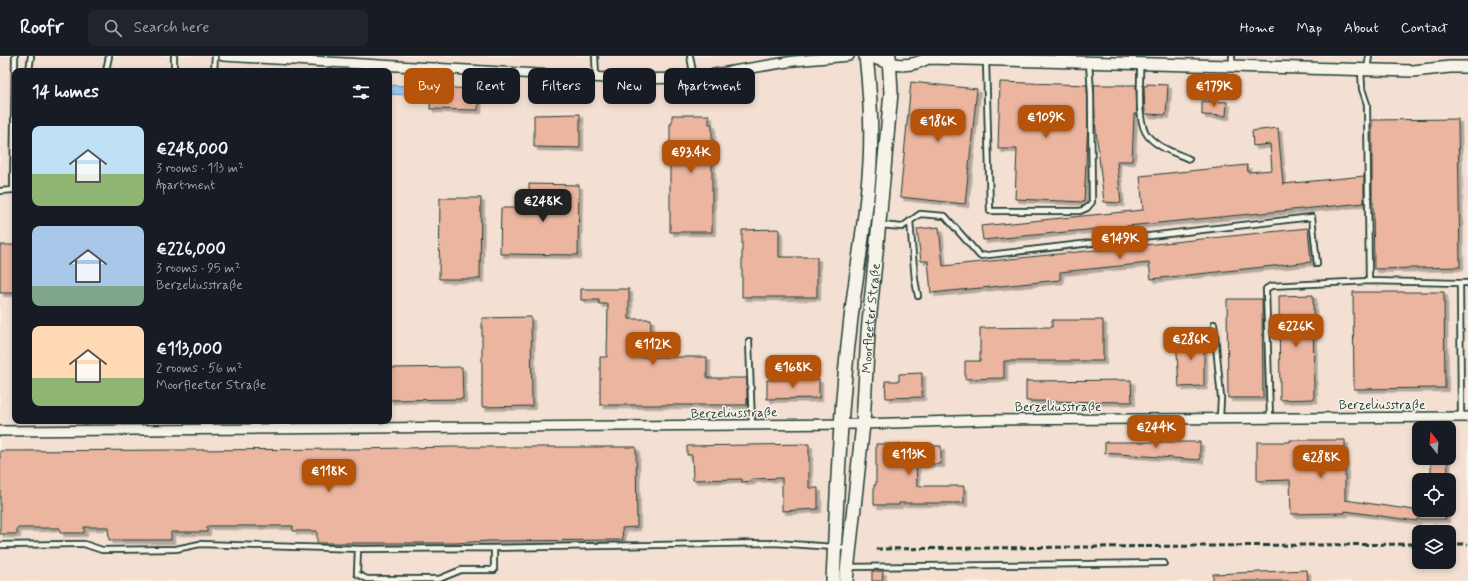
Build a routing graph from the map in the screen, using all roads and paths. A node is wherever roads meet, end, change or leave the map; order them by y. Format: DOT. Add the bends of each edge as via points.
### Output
graph roads {
  1 [pos="15,56"];
  2 [pos="31,56"];
  3 [pos="109,56"];
  4 [pos="174,56"];
  5 [pos="215,56"];
  6 [pos="224,56"];
  7 [pos="596,56"];
  8 [pos="690,56"];
  9 [pos="849,56"];
  10 [pos="867,56"];
  11 [pos="1369,56"];
  12 [pos="927,57"];
  13 [pos="957,58"];
  14 [pos="1013,58"];
  15 [pos="889,60"];
  16 [pos="986,60"];
  17 [pos="1232,61"];
  18 [pos="1088,62"];
  19 [pos="1140,64"];
  20 [pos="1468,67"];
  21 [pos="15,68"];
  22 [pos="29,68"];
  23 [pos="107,68"];
  24 [pos="174,68"];
  25 [pos="214,68"];
  26 [pos="692,68"];
  27 [pos="753,68"];
  28 [pos="1364,70"];
  29 [pos="596,77"];
  30 [pos="664,79"];
  31 [pos="1189,159"];
  32 [pos="12,190"];
  33 [pos="0,191"];
  34 [pos="910,221"];
  35 [pos="879,225"];
  36 [pos="1317,264"];
  37 [pos="1369,281"];
  38 [pos="1460,283"];
  39 [pos="1468,283"];
  40 [pos="918,296"];
  41 [pos="1214,324"];
  42 [pos="749,341"];
  43 [pos="1465,417"];
  44 [pos="1220,418"];
  45 [pos="1270,418"];
  46 [pos="841,424"];
  47 [pos="863,424"];
  48 [pos="752,425"];
  49 [pos="0,432"];
  50 [pos="0,545"];
  51 [pos="835,547"];
  52 [pos="494,548"];
  53 [pos="849,548"];
  54 [pos="358,549"];
  55 [pos="1164,563"];
  56 [pos="834,565"];
  57 [pos="847,567"];
  58 [pos="833,581"];
  59 [pos="846,581"];
  1 -- 21 [label="lane"];
  2 -- 22 [label="lane"];
  3 -- 23 [label="lane"];
  4 -- 24 [label="lane"];
  5 -- 25 [label="lane"];
  6 -- 29 [label="street" via="368,62"];
  7 -- 29 [label="lane"];
  8 -- 26 [label="lane"];
  9 -- 27 [label="street"];
  10 -- 15 [label="street"];
  10 -- 46 [label="main road, Moorfleeter Straße" via="870,164"];
  11 -- 28 [label="lane"];
  12 -- 13 [label="street"];
  12 -- 15 [label="street" via="918,64"];
  13 -- 16 [label="street"];
  14 -- 16 [label="street"];
  14 -- 18 [label="street"];
  15 -- 35 [label="main road, Moorfleeter Straße" via="891,93"];
  16 -- 18 [label="lane" via="990,211 1080,211 1092,202 1091,94"];
  17 -- 19 [label="street"];
  17 -- 28 [label="street"];
  18 -- 19 [label="street"];
  19 -- 31 [label="lane" via="1140,116 1148,136 1163,148"];
  20 -- 28 [label="street" via="1413,71"];
  28 -- 37 [label="lane" via="1362,89 1367,104"];
  29 -- 30 [label="street"];
  32 -- 33 [label="lane"];
  34 -- 35 [label="lane" via="902,227"];
  34 -- 36 [label="lane" via="920,214 945,216 980,256 1312,217"];
  34 -- 40 [label="lane"];
  35 -- 47 [label="main road, Moorfleeter Straße" via="868,333"];
  37 -- 38 [label="lane"];
  37 -- 45 [label="lane" via="1271,286 1266,289"];
  38 -- 39 [label="lane"];
  38 -- 43 [label="lane"];
  41 -- 44 [label="lane" via="1221,398"];
  42 -- 48 [label="lane"];
  43 -- 45 [label="street, Berzeliusstraße"];
  44 -- 45 [label="street, Berzeliusstraße"];
  44 -- 47 [label="street, Berzeliusstraße"];
  46 -- 47 [label="street, Berzeliusstraße"];
  46 -- 48 [label="street, Berzeliusstraße"];
  46 -- 51 [label="main road, Moorfleeter Straße"];
  47 -- 53 [label="main road, Moorfleeter Straße"];
  48 -- 49 [label="street, Berzeliusstraße"];
  50 -- 54 [label="lane" via="84,544 102,550 176,549 200,544"];
  51 -- 52 [label="lane" via="775,543"];
  51 -- 53 [label="lane"];
  51 -- 56 [label="main road, Moorfleeter Straße"];
  52 -- 54 [label="lane"];
  52 -- 54 [label="lane" via="494,570 461,570 440,579 367,579 357,574"];
  53 -- 57 [label="main road, Moorfleeter Straße"];
  55 -- 57 [label="lane"];
  56 -- 57 [label="lane"];
  56 -- 58 [label="main road, Moorfleeter Straße"];
  57 -- 59 [label="main road, Moorfleeter Straße"];
}
